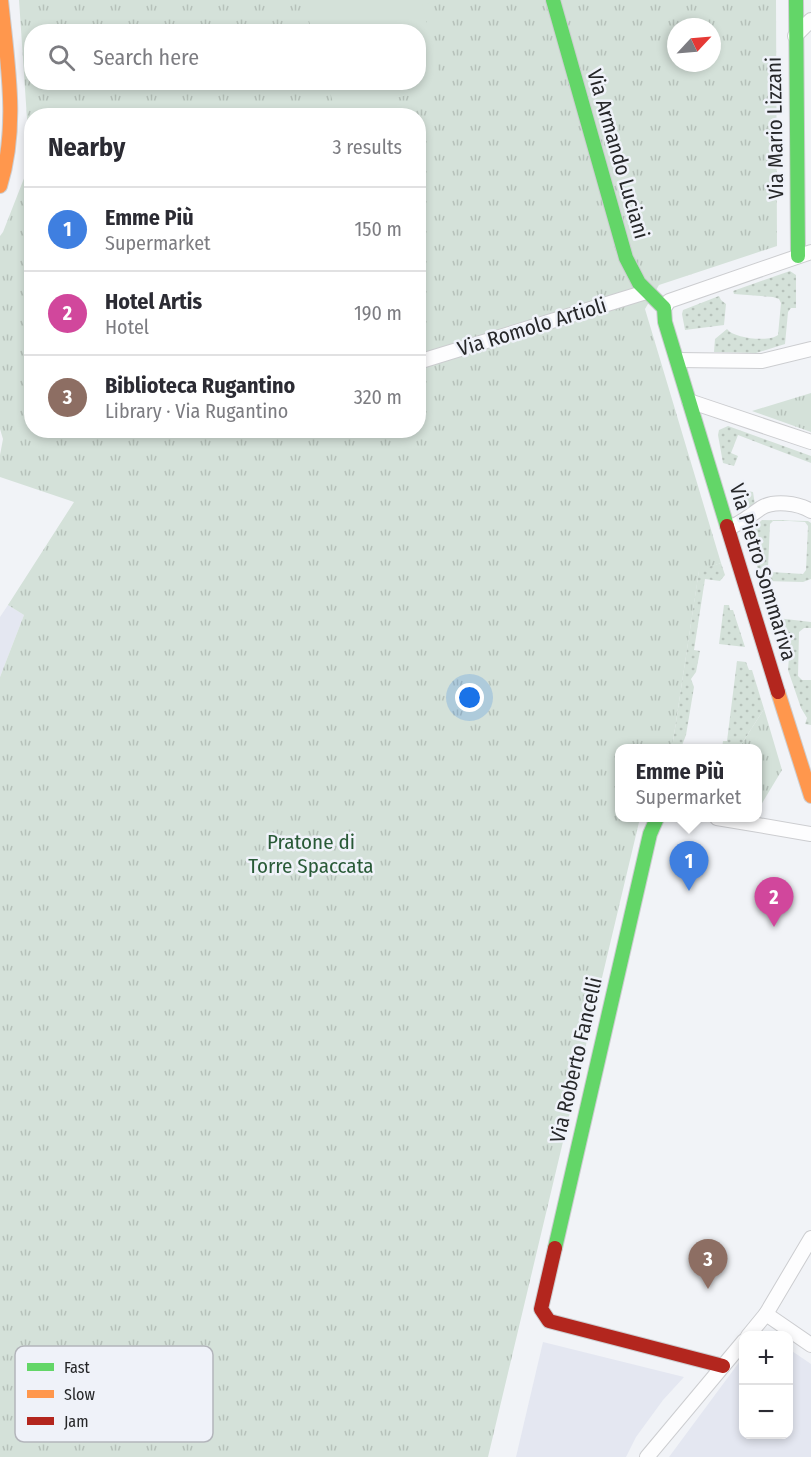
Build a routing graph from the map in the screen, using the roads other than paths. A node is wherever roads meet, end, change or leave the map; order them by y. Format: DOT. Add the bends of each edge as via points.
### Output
graph roads {
  1 [pos="1,0"];
  2 [pos="552,0"];
  3 [pos="796,0"];
  4 [pos="811,20"];
  5 [pos="795,36"];
  6 [pos="3,73"];
  7 [pos="0,186"];
  8 [pos="811,241"];
  9 [pos="804,254"];
  10 [pos="646,292"];
  11 [pos="664,308"];
  12 [pos="811,349"];
  13 [pos="426,360"];
  14 [pos="677,360"];
  15 [pos="690,401"];
  16 [pos="811,442"];
  17 [pos="811,511"];
  18 [pos="728,528"];
  19 [pos="811,796"];
  20 [pos="655,822"];
  21 [pos="740,822"];
  22 [pos="811,834"];
  23 [pos="811,1238"];
  24 [pos="766,1314"];
  25 [pos="751,1331"];
  26 [pos="811,1345"];
  27 [pos="739,1347"];
  28 [pos="723,1366"];
  29 [pos="647,1457"];
  1 -- 6 [label="street"];
  2 -- 10 [label="street, Via Armando Luciani" via="625,255"];
  3 -- 5 [label="street, Via Mario Lizzani"];
  4 -- 5 [label="street"];
  5 -- 9 [label="street, Via Mario Lizzani"];
  6 -- 7 [label="street" via="10,137"];
  8 -- 9 [label="street"];
  9 -- 11 [label="street" via="669,301"];
  10 -- 11 [label="street, Via Armando Luciani"];
  10 -- 13 [label="street, Via Romolo Artioli"];
  11 -- 14 [label="street, Via Pietro Sommariva"];
  12 -- 14 [label="street" via="762,361"];
  14 -- 15 [label="street, Via Pietro Sommariva"];
  15 -- 16 [label="street"];
  15 -- 18 [label="street, Via Pietro Sommariva"];
  17 -- 18 [label="street" via="795,504 767,505"];
  18 -- 19 [label="street, Via Pietro Sommariva"];
  20 -- 28 [label="street, Via Roberto Fancelli" via="541,1306 555,1324"];
  21 -- 22 [label="street"];
  23 -- 24 [label="street"];
  24 -- 25 [label="street"];
  24 -- 26 [label="street"];
  27 -- 28 [label="street"];
  28 -- 29 [label="street"];
}
